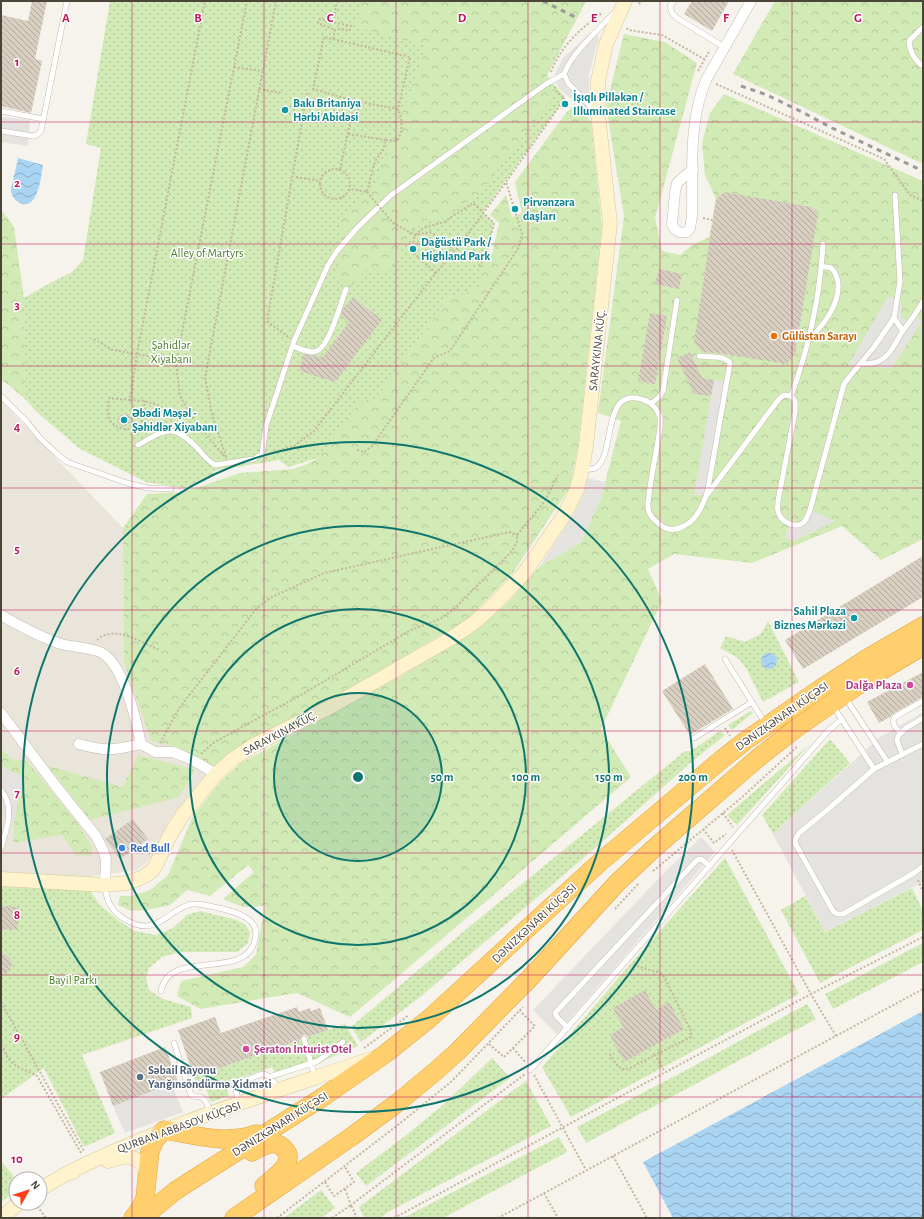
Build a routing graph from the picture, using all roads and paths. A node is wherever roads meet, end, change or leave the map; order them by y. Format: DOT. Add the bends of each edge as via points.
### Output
graph roads {
  1 [pos="67,1"];
  2 [pos="205,1"];
  3 [pos="247,1"];
  4 [pos="276,1"];
  5 [pos="337,1"];
  6 [pos="641,1"];
  7 [pos="674,1"];
  8 [pos="751,1"];
  9 [pos="629,3"];
  10 [pos="333,22"];
  11 [pos="923,28"];
  12 [pos="335,30"];
  13 [pos="628,30"];
  14 [pos="333,39"];
  15 [pos="724,47"];
  16 [pos="704,59"];
  17 [pos="923,64"];
  18 [pos="234,67"];
  19 [pos="262,71"];
  20 [pos="564,74"];
  21 [pos="259,89"];
  22 [pos="732,90"];
  23 [pos="281,93"];
  24 [pos="307,93"];
  25 [pos="565,98"];
  26 [pos="354,100"];
  27 [pos="1,110"];
  28 [pos="398,110"];
  29 [pos="598,114"];
  30 [pos="43,119"];
  31 [pos="1,132"];
  32 [pos="348,134"];
  33 [pos="386,140"];
  34 [pos="340,169"];
  35 [pos="693,169"];
  36 [pos="296,178"];
  37 [pos="320,182"];
  38 [pos="506,182"];
  39 [pos="350,189"];
  40 [pos="367,192"];
  41 [pos="895,195"];
  42 [pos="923,201"];
  43 [pos="483,212"];
  44 [pos="415,235"];
  45 [pos="823,244"];
  46 [pos="454,252"];
  47 [pos="822,266"];
  48 [pos="478,268"];
  49 [pos="436,273"];
  50 [pos="346,289"];
  51 [pos="677,300"];
  52 [pos="923,302"];
  53 [pos="894,318"];
  54 [pos="903,331"];
  55 [pos="810,338"];
  56 [pos="94,339"];
  57 [pos="294,344"];
  58 [pos="137,354"];
  59 [pos="699,356"];
  60 [pos="176,361"];
  61 [pos="861,364"];
  62 [pos="1,396"];
  63 [pos="791,396"];
  64 [pos="130,400"];
  65 [pos="145,401"];
  66 [pos="652,404"];
  67 [pos="172,421"];
  68 [pos="138,445"];
  69 [pos="357,450"];
  70 [pos="262,454"];
  71 [pos="582,469"];
  72 [pos="558,474"];
  73 [pos="171,490"];
  74 [pos="707,496"];
  75 [pos="517,535"];
  76 [pos="1,615"];
  77 [pos="923,626"];
  78 [pos="923,646"];
  79 [pos="88,649"];
  80 [pos="159,650"];
  81 [pos="725,659"];
  82 [pos="838,699"];
  83 [pos="923,701"];
  84 [pos="752,702"];
  85 [pos="1,713"];
  86 [pos="923,718"];
  87 [pos="842,719"];
  88 [pos="721,721"];
  89 [pos="767,725"];
  90 [pos="900,732"];
  91 [pos="731,737"];
  92 [pos="694,738"];
  93 [pos="79,744"];
  94 [pos="141,744"];
  95 [pos="923,744"];
  96 [pos="155,752"];
  97 [pos="902,754"];
  98 [pos="887,761"];
  99 [pos="196,762"];
  100 [pos="874,768"];
  101 [pos="216,774"];
  102 [pos="1,790"];
  103 [pos="723,813"];
  104 [pos="703,829"];
  105 [pos="729,844"];
  106 [pos="1,848"];
  107 [pos="710,866"];
  108 [pos="923,866"];
  109 [pos="914,873"];
  110 [pos="1,879"];
  111 [pos="105,885"];
  112 [pos="923,892"];
  113 [pos="923,937"];
  114 [pos="625,962"];
  115 [pos="923,989"];
  116 [pos="162,990"];
  117 [pos="811,994"];
  118 [pos="1,1002"];
  119 [pos="414,1011"];
  120 [pos="520,1011"];
  121 [pos="568,1028"];
  122 [pos="836,1036"];
  123 [pos="304,1039"];
  124 [pos="343,1042"];
  125 [pos="174,1043"];
  126 [pos="488,1044"];
  127 [pos="1,1045"];
  128 [pos="513,1048"];
  129 [pos="359,1051"];
  130 [pos="385,1054"];
  131 [pos="610,1054"];
  132 [pos="656,1055"];
  133 [pos="310,1064"];
  134 [pos="312,1070"];
  135 [pos="530,1070"];
  136 [pos="665,1072"];
  137 [pos="269,1076"];
  138 [pos="280,1090"];
  139 [pos="238,1104"];
  140 [pos="210,1113"];
  141 [pos="281,1124"];
  142 [pos="562,1128"];
  143 [pos="164,1130"];
  144 [pos="89,1150"];
  145 [pos="83,1153"];
  146 [pos="613,1156"];
  147 [pos="76,1157"];
  148 [pos="345,1167"];
  149 [pos="586,1170"];
  150 [pos="147,1172"];
  151 [pos="66,1174"];
  152 [pos="325,1181"];
  153 [pos="48,1185"];
  154 [pos="345,1189"];
  155 [pos="175,1191"];
  156 [pos="544,1193"];
  157 [pos="351,1206"];
  158 [pos="10,1211"];
  159 [pos="1,1218"];
  160 [pos="133,1218"];
  161 [pos="142,1218"];
  162 [pos="230,1218"];
  163 [pos="234,1218"];
  164 [pos="332,1218"];
  165 [pos="357,1218"];
  166 [pos="394,1218"];
  167 [pos="498,1218"];
  168 [pos="558,1218"];
  169 [pos="647,1218"];
  1 -- 30 [label="lane"];
  2 -- 58 [label="path"];
  3 -- 18 [label="path"];
  4 -- 19 [label="path"];
  5 -- 10 [label="path"];
  6 -- 9 [label="path"];
  7 -- 15 [label="lane" via="670,6 677,18"];
  8 -- 15 [label="street"];
  9 -- 20 [label="lane" via="577,54"];
  9 -- 29 [label="street" via="613,26 603,57 598,81"];
  10 -- 12 [label="path" via="319,19 318,22"];
  10 -- 12 [label="path" via="351,26 349,30"];
  11 -- 17 [label="lane" via="909,41 913,56 921,65"];
  12 -- 14 [label="path"];
  13 -- 16 [label="path" via="662,35"];
  14 -- 26 [label="path" via="324,37 313,89"];
  14 -- 28 [label="path" via="410,57"];
  15 -- 35 [label="street" via="706,80 697,106"];
  18 -- 19 [label="path"];
  18 -- 60 [label="path"];
  19 -- 21 [label="path"];
  20 -- 29 [label="lane" via="568,83"];
  20 -- 57 [label="lane" via="430,166 390,196 357,228 328,265"];
  21 -- 23 [label="path"];
  21 -- 60 [label="path" via="205,378 212,414 226,459 191,416 180,396"];
  22 -- 42 [label="path" via="884,159 910,195"];
  24 -- 57 [label="path" via="267,321"];
  25 -- 38 [label="path"];
  26 -- 28 [label="path"];
  26 -- 32 [label="path"];
  27 -- 30 [label="lane"];
  28 -- 33 [label="path" via="402,120 400,136 397,141"];
  29 -- 71 [label="street, SARAYKINA KÜÇ." via="610,214"];
  30 -- 31 [label="lane" via="37,135"];
  32 -- 33 [label="path"];
  32 -- 34 [label="path"];
  33 -- 40 [label="path" via="375,161"];
  34 -- 37 [label="path" via="330,170 322,176"];
  34 -- 39 [label="path" via="350,179"];
  35 -- 35 [label="street" via="677,183 674,192 672,225 681,233 687,232 690,228"];
  36 -- 37 [label="path"];
  37 -- 39 [label="path" via="322,192 330,198 340,199"];
  38 -- 43 [label="path"];
  38 -- 69 [label="path" via="522,234 519,247 450,350 434,358 372,446 364,452"];
  39 -- 40 [label="path"];
  40 -- 44 [label="path, bridge" via="393,223"];
  41 -- 53 [label="lane" via="900,281"];
  43 -- 44 [label="path" via="473,203 444,222 423,228"];
  43 -- 46 [label="path"];
  43 -- 48 [label="path" via="494,223 485,257"];
  44 -- 46 [label="path" via="430,232"];
  44 -- 49 [label="path" via="415,254"];
  45 -- 47 [label="lane"];
  46 -- 49 [label="path"];
  47 -- 55 [label="lane"];
  47 -- 55 [label="lane" via="831,268 836,273 839,290 827,318"];
  49 -- 70 [label="path" via="314,431 294,446"];
  50 -- 57 [label="lane" via="323,347 316,352 309,352"];
  51 -- 66 [label="lane" via="663,391"];
  52 -- 54 [label="lane"];
  53 -- 54 [label="lane"];
  53 -- 61 [label="lane"];
  54 -- 61 [label="lane" via="890,353 880,361"];
  55 -- 63 [label="lane"];
  56 -- 58 [label="path" via="113,350"];
  57 -- 70 [label="lane" via="266,426"];
  58 -- 60 [label="path"];
  58 -- 64 [label="path"];
  59 -- 74 [label="lane" via="722,358 730,364"];
  61 -- 63 [label="lane" via="844,384 810,510 803,523 797,525 786,522 778,511 795,412 795,401"];
  62 -- 73 [label="lane" via="40,438 67,462 127,484"];
  63 -- 74 [label="lane" via="784,395 779,399"];
  64 -- 65 [label="path"];
  64 -- 65 [label="path" via="109,398 108,415 116,427 131,429 138,426 142,420"];
  65 -- 67 [label="path" via="160,406"];
  66 -- 71 [label="lane" via="635,398 628,398 621,403 615,410 603,458 595,468"];
  66 -- 74 [label="lane" via="660,416 648,508 654,520 665,529 676,530 686,526"];
  68 -- 70 [label="lane" via="165,430 173,430 181,433 215,464 254,459"];
  71 -- 101 [label="street, SARAYKINA KÜÇ." via="571,502 527,569 475,622 334,705 254,745"];
  72 -- 75 [label="path" via="545,501"];
  75 -- 96 [label="path" via="510,532 324,573 272,597 257,608 180,707"];
  75 -- 99 [label="path" via="517,542 512,551 453,610 411,630 213,743"];
  76 -- 79 [label="street" via="47,639"];
  77 -- 89 [label="highway" via="854,666"];
  78 -- 82 [label="highway"];
  79 -- 80 [label="path" via="102,636 120,633"];
  79 -- 94 [label="street" via="100,652 117,669 136,716"];
  81 -- 84 [label="lane"];
  82 -- 87 [label="lane"];
  82 -- 98 [label="lane"];
  82 -- 163 [label="highway" via="758,758 652,850 458,1052 364,1128"];
  83 -- 90 [label="lane" via="895,718 894,725"];
  84 -- 88 [label="lane"];
  84 -- 89 [label="lane"];
  85 -- 111 [label="street" via="96,836 106,860"];
  86 -- 90 [label="lane"];
  87 -- 100 [label="lane"];
  87 -- 105 [label="lane" via="828,731"];
  88 -- 91 [label="path"];
  88 -- 92 [label="lane"];
  89 -- 130 [label="highway" via="721,760 599,863 430,1018"];
  90 -- 97 [label="lane" via="897,740"];
  93 -- 94 [label="street" via="107,750"];
  94 -- 96 [label="street"];
  95 -- 97 [label="lane"];
  96 -- 99 [label="street" via="172,752"];
  97 -- 98 [label="lane"];
  98 -- 100 [label="lane"];
  99 -- 101 [label="street"];
  100 -- 109 [label="lane" via="799,833 795,843 837,914 842,914"];
  101 -- 111 [label="street, SARAYKINA KÜÇ." via="175,827 152,870 138,880 119,885"];
  102 -- 106 [label="lane" via="6,796 10,812"];
  103 -- 104 [label="path" via="733,828 714,843"];
  105 -- 107 [label="lane"];
  105 -- 117 [label="path"];
  107 -- 114 [label="lane"];
  107 -- 121 [label="lane" via="701,859 697,860 555,1013"];
  108 -- 109 [label="lane"];
  109 -- 112 [label="path"];
  110 -- 111 [label="street, SARAYKINA KÜÇ."];
  111 -- 116 [label="lane" via="106,897 112,908 134,924 156,924 184,906 192,904 204,904 241,915 253,924 256,930 255,939 246,956 230,962 199,965 172,974 163,983"];
  113 -- 117 [label="path"];
  114 -- 121 [label="lane"];
  114 -- 132 [label="path" via="660,973 664,977 691,1031 690,1037"];
  115 -- 122 [label="path"];
  117 -- 122 [label="path"];
  117 -- 136 [label="path"];
  118 -- 145 [label="path"];
  119 -- 129 [label="path"];
  120 -- 128 [label="path" via="535,1026"];
  121 -- 135 [label="lane"];
  122 -- 146 [label="path"];
  123 -- 133 [label="lane"];
  124 -- 133 [label="lane"];
  125 -- 140 [label="lane" via="191,1095 205,1100"];
  126 -- 128 [label="path" via="504,1057"];
  127 -- 145 [label="path" via="15,1066 37,1076"];
  128 -- 135 [label="path"];
  130 -- 138 [label="street, QURBAN ABBASOV KÜÇƏSI"];
  130 -- 141 [label="highway" via="353,1078"];
  131 -- 132 [label="path" via="615,1063 626,1070"];
  132 -- 136 [label="path"];
  133 -- 134 [label="lane"];
  133 -- 137 [label="lane"];
  135 -- 142 [label="path"];
  135 -- 157 [label="path"];
  136 -- 142 [label="path"];
  137 -- 138 [label="lane"];
  137 -- 139 [label="lane" via="262,1074 239,1082 236,1089"];
  138 -- 139 [label="street, QURBAN ABBASOV KÜÇƏSI"];
  139 -- 140 [label="street, QURBAN ABBASOV KÜÇƏSI"];
  140 -- 143 [label="street, QURBAN ABBASOV KÜÇƏSI"];
  141 -- 143 [label="highway" via="252,1135 227,1140"];
  141 -- 155 [label="highway"];
  142 -- 149 [label="path"];
  142 -- 166 [label="path"];
  143 -- 150 [label="highway" via="152,1145"];
  143 -- 151 [label="street, QURBAN ABBASOV KÜÇƏSI"];
  144 -- 145 [label="path"];
  145 -- 147 [label="path"];
  146 -- 149 [label="path"];
  146 -- 169 [label="path"];
  148 -- 154 [label="path" via="354,1182"];
  149 -- 156 [label="path"];
  150 -- 151 [label="street" via="138,1160 128,1156"];
  150 -- 160 [label="highway" via="144,1198"];
  151 -- 153 [label="street"];
  152 -- 154 [label="path" via="334,1196"];
  154 -- 157 [label="path"];
  155 -- 161 [label="highway"];
  155 -- 162 [label="highway" via="267,1145 282,1147 288,1156 284,1168"];
  156 -- 167 [label="path"];
  156 -- 168 [label="path"];
  157 -- 164 [label="path"];
  157 -- 165 [label="path"];
  158 -- 159 [label="street"];
}
